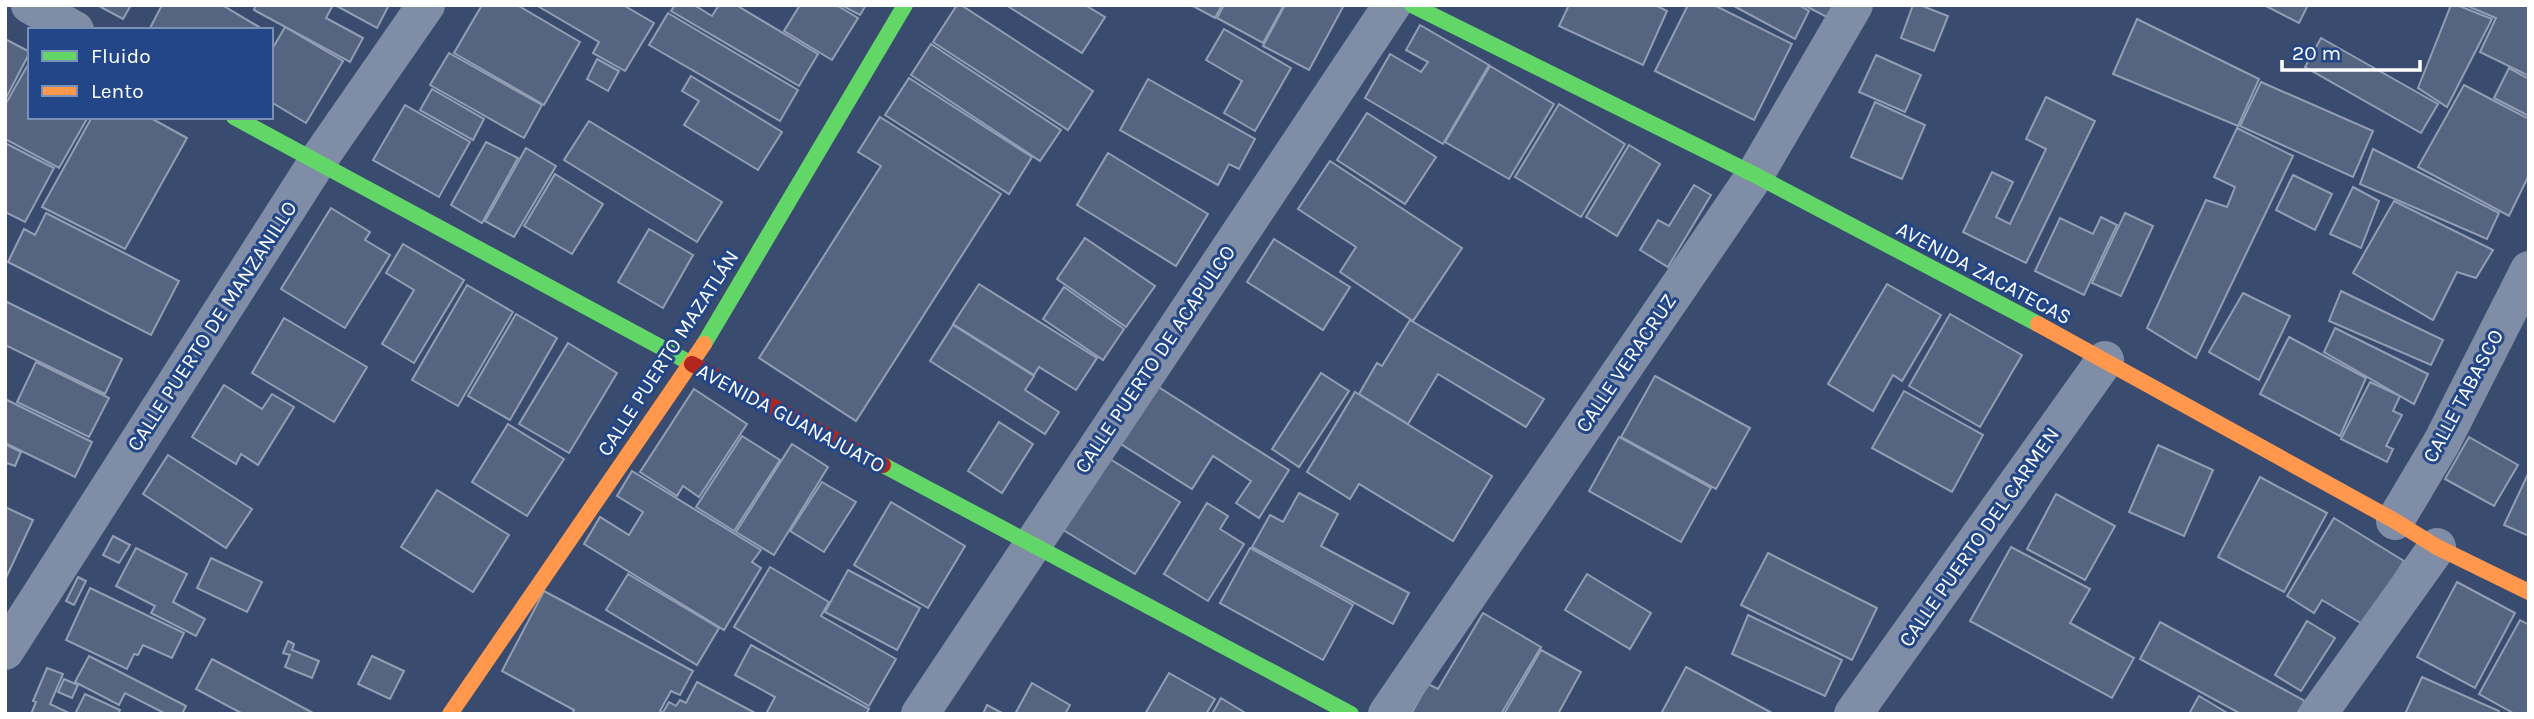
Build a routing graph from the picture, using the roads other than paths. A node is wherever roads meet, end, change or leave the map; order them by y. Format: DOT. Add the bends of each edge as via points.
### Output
graph roads {
  1 [pos="30,5"];
  2 [pos="426,5"];
  3 [pos="905,5"];
  4 [pos="1392,5"];
  5 [pos="1412,5"];
  6 [pos="1854,5"];
  7 [pos="71,28"];
  8 [pos="238,119"];
  9 [pos="317,162"];
  10 [pos="1755,175"];
  11 [pos="2529,270"];
  12 [pos="2105,360"];
  13 [pos="691,365"];
  14 [pos="2395,520"];
  15 [pos="1031,543"];
  16 [pos="2437,547"];
  17 [pos="2529,592"];
  18 [pos="5,651"];
  19 [pos="450,714"];
  20 [pos="920,714"];
  21 [pos="1351,714"];
  22 [pos="1387,714"];
  23 [pos="1853,714"];
  24 [pos="2318,714"];
  1 -- 7 [label="street"];
  2 -- 9 [label="street, CALLE PUERTO DE MANZANILLO"];
  3 -- 13 [label="street, CALLE PUERTO MAZATLÁN"];
  4 -- 15 [label="street, CALLE PUERTO DE ACAPULCO"];
  5 -- 10 [label="street, AVENIDA ZACATECAS"];
  6 -- 10 [label="street, CALLE VERACRUZ"];
  8 -- 9 [label="street, AVENIDA GUANAJUATO"];
  9 -- 13 [label="street, AVENIDA GUANAJUATO"];
  9 -- 18 [label="street, CALLE PUERTO DE MANZANILLO"];
  10 -- 12 [label="street, AVENIDA ZACATECAS"];
  10 -- 22 [label="street, CALLE VERACRUZ"];
  11 -- 14 [label="street, CALLE TABASCO" via="2442,442"];
  12 -- 14 [label="street, AVENIDA ZACATECAS"];
  12 -- 23 [label="street, CALLE PUERTO DEL CARMEN"];
  13 -- 15 [label="street, AVENIDA GUANAJUATO"];
  13 -- 19 [label="street, CALLE PUERTO MAZATLÁN"];
  14 -- 16 [label="street, AVENIDA ZACATECAS"];
  15 -- 20 [label="street, CALLE PUERTO DE ACAPULCO"];
  15 -- 21 [label="street, AVENIDA GUANAJUATO"];
  16 -- 17 [label="street, AVENIDA ZACATECAS"];
  16 -- 24 [label="street"];
}
